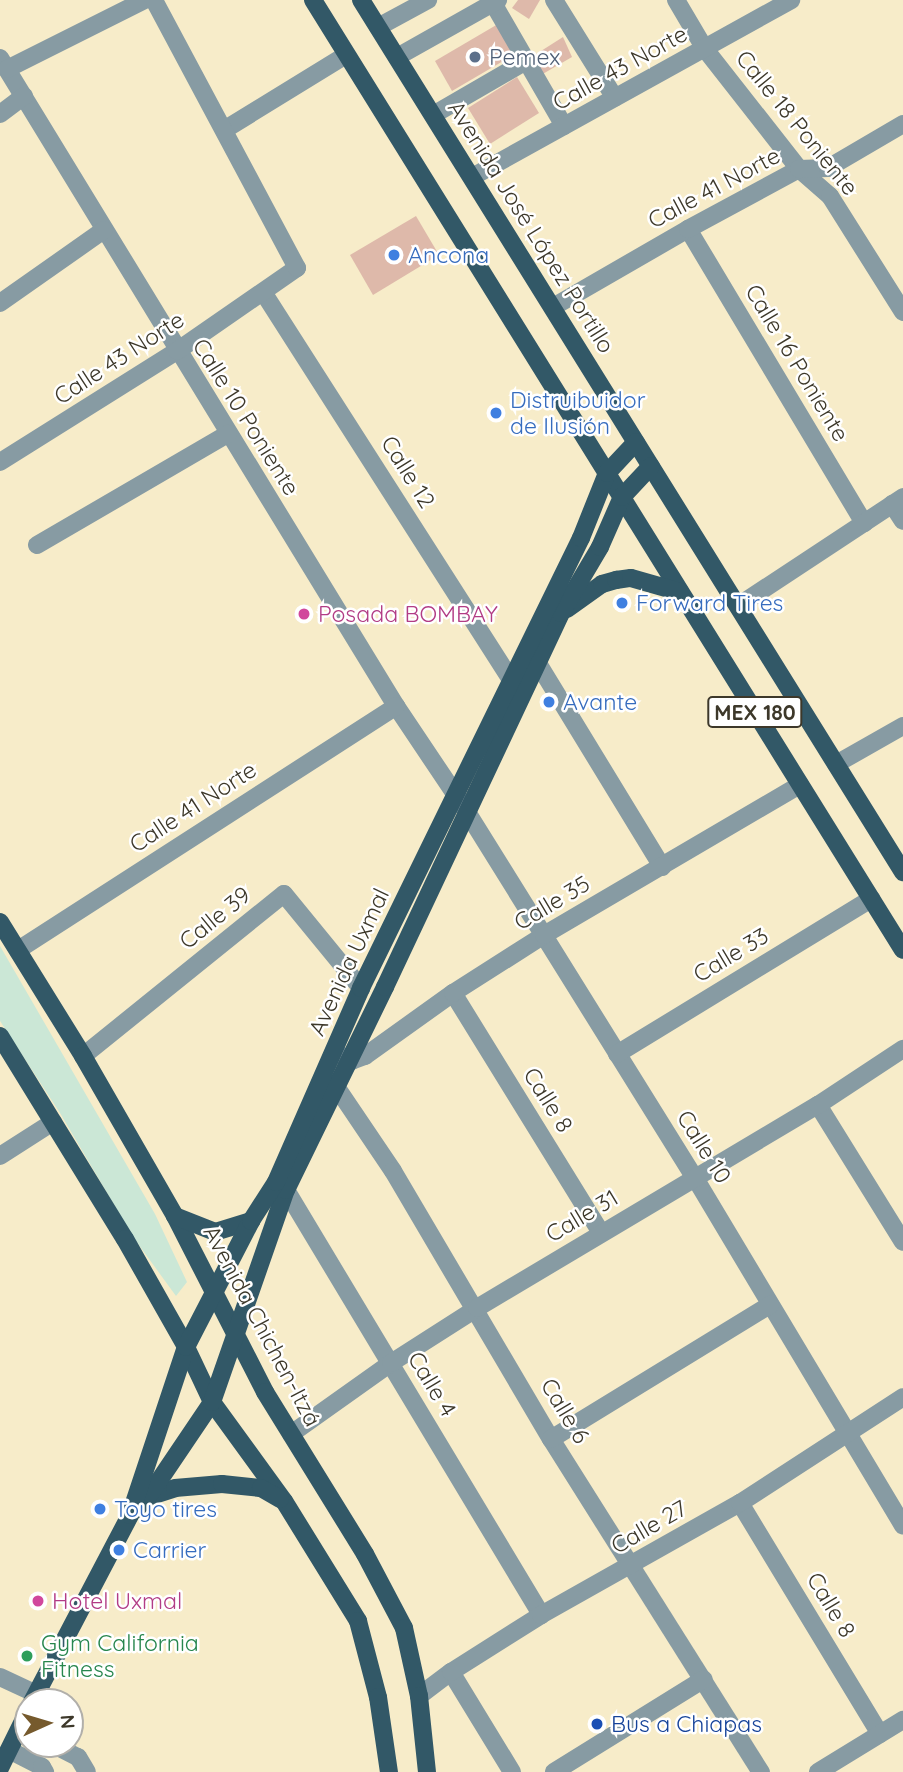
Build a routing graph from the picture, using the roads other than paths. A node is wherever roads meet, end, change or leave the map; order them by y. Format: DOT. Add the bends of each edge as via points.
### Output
graph roads {
  1 [pos="145,0"];
  2 [pos="154,0"];
  3 [pos="313,0"];
  4 [pos="428,0"];
  5 [pos="554,0"];
  6 [pos="676,0"];
  7 [pos="790,0"];
  8 [pos="496,2"];
  9 [pos="363,3"];
  10 [pos="378,27"];
  11 [pos="705,49"];
  12 [pos="346,55"];
  13 [pos="397,57"];
  14 [pos="526,61"];
  15 [pos="4,63"];
  16 [pos="24,96"];
  17 [pos="615,98"];
  18 [pos="0,114"];
  19 [pos="433,115"];
  20 [pos="903,124"];
  21 [pos="564,126"];
  22 [pos="224,130"];
  23 [pos="799,169"];
  24 [pos="472,177"];
  25 [pos="688,229"];
  26 [pos="104,230"];
  27 [pos="263,292"];
  28 [pos="0,303"];
  29 [pos="552,307"];
  30 [pos="903,312"];
  31 [pos="177,351"];
  32 [pos="228,434"];
  33 [pos="636,442"];
  34 [pos="2,457"];
  35 [pos="651,466"];
  36 [pos="607,473"];
  37 [pos="622,497"];
  38 [pos="898,501"];
  39 [pos="903,521"];
  40 [pos="864,523"];
  41 [pos="37,545"];
  42 [pos="680,592"];
  43 [pos="738,606"];
  44 [pos="561,613"];
  45 [pos="533,654"];
  46 [pos="511,680"];
  47 [pos="396,706"];
  48 [pos="903,726"];
  49 [pos="836,764"];
  50 [pos="800,785"];
  51 [pos="461,805"];
  52 [pos="662,867"];
  53 [pos="903,872"];
  54 [pos="871,899"];
  55 [pos="0,922"];
  56 [pos="544,935"];
  57 [pos="18,950"];
  58 [pos="903,950"];
  59 [pos="361,988"];
  60 [pos="453,993"];
  61 [pos="0,1036"];
  62 [pos="903,1049"];
  63 [pos="617,1054"];
  64 [pos="83,1056"];
  65 [pos="342,1056"];
  66 [pos="330,1084"];
  67 [pos="818,1105"];
  68 [pos="53,1122"];
  69 [pos="0,1156"];
  70 [pos="695,1178"];
  71 [pos="281,1186"];
  72 [pos="175,1216"];
  73 [pos="251,1221"];
  74 [pos="601,1233"];
  75 [pos="903,1242"];
  76 [pos="215,1289"];
  77 [pos="770,1305"];
  78 [pos="477,1308"];
  79 [pos="235,1329"];
  80 [pos="186,1347"];
  81 [pos="391,1363"];
  82 [pos="903,1397"];
  83 [pos="212,1402"];
  84 [pos="848,1430"];
  85 [pos="291,1434"];
  86 [pos="551,1439"];
  87 [pos="148,1497"];
  88 [pos="284,1501"];
  89 [pos="740,1503"];
  90 [pos="130,1515"];
  91 [pos="903,1526"];
  92 [pos="633,1565"];
  93 [pos="541,1615"];
  94 [pos="451,1672"];
  95 [pos="0,1678"];
  96 [pos="704,1679"];
  97 [pos="17,1688"];
  98 [pos="39,1688"];
  99 [pos="419,1696"];
  100 [pos="903,1720"];
  101 [pos="880,1734"];
  102 [pos="14,1743"];
  103 [pos="9,1750"];
  104 [pos="0,1768"];
  105 [pos="45,1772"];
  106 [pos="389,1772"];
  107 [pos="427,1772"];
  108 [pos="512,1772"];
  109 [pos="554,1772"];
  110 [pos="761,1772"];
  111 [pos="818,1772"];
  1 -- 15 [label="street"];
  2 -- 22 [label="street"];
  3 -- 12 [label="main road, MEX 180"];
  4 -- 10 [label="street"];
  5 -- 17 [label="street"];
  6 -- 11 [label="street, Calle 18 Poniente"];
  7 -- 11 [label="street, Calle 43 Norte"];
  8 -- 13 [label="street"];
  8 -- 14 [label="street"];
  9 -- 10 [label="main road, Avenida José López Portillo / MEX 180"];
  10 -- 13 [label="main road, Avenida José López Portillo / MEX 180"];
  11 -- 17 [label="street, Calle 43 Norte"];
  11 -- 23 [label="street, Calle 18 Poniente"];
  12 -- 22 [label="street"];
  12 -- 36 [label="main road, MEX 180"];
  13 -- 19 [label="main road, Avenida José López Portillo / MEX 180"];
  14 -- 19 [label="street"];
  14 -- 21 [label="street"];
  15 -- 16 [label="street, Calle 10 Poniente"];
  16 -- 18 [label="street"];
  16 -- 26 [label="street, Calle 10 Poniente"];
  17 -- 21 [label="street, Calle 43 Norte"];
  19 -- 24 [label="main road, Avenida José López Portillo / MEX 180"];
  20 -- 23 [label="street, Calle 41 Norte" via="828,168"];
  21 -- 24 [label="street, Calle 43 Norte"];
  22 -- 27 [label="street, Calle 43 Norte" via="297,268"];
  23 -- 25 [label="street, Calle 41 Norte"];
  23 -- 30 [label="street, Calle 18 Poniente" via="830,196"];
  24 -- 29 [label="main road, Avenida José López Portillo / MEX 180"];
  25 -- 29 [label="street, Calle 41 Norte"];
  25 -- 40 [label="street, Calle 16 Poniente"];
  26 -- 28 [label="street"];
  26 -- 31 [label="street, Calle 10 Poniente"];
  27 -- 31 [label="street, Calle 43 Norte"];
  27 -- 46 [label="street, Calle 12"];
  29 -- 33 [label="main road, Avenida José López Portillo / MEX 180"];
  31 -- 32 [label="street, Calle 10 Poniente"];
  31 -- 34 [label="street, Calle 43 Norte"];
  32 -- 41 [label="street"];
  32 -- 47 [label="street, Calle 10 Poniente"];
  33 -- 35 [label="main road, Avenida José López Portillo / MEX 180"];
  33 -- 36 [label="main road, Avenida Uxmal"];
  35 -- 37 [label="main road, Avenida Uxmal"];
  35 -- 43 [label="main road, Avenida José López Portillo / MEX 180"];
  36 -- 37 [label="main road, MEX 180"];
  36 -- 45 [label="main road, Avenida Uxmal"];
  37 -- 42 [label="main road, MEX 180"];
  37 -- 44 [label="main road, Avenida Uxmal" via="600,547"];
  38 -- 39 [label="street"];
  38 -- 40 [label="street"];
  40 -- 43 [label="street"];
  42 -- 44 [label="main road" via="631,578 616,580 602,584"];
  42 -- 50 [label="main road, MEX 180"];
  43 -- 49 [label="main road, Avenida José López Portillo / MEX 180"];
  44 -- 45 [label="main road, Avenida Uxmal"];
  45 -- 46 [label="main road, Avenida Uxmal"];
  45 -- 51 [label="main road, Avenida Uxmal"];
  45 -- 52 [label="street"];
  46 -- 51 [label="main road, Avenida Uxmal"];
  47 -- 51 [label="street, Calle 10 Poniente"];
  47 -- 57 [label="street, Calle 41 Norte"];
  48 -- 49 [label="street"];
  49 -- 53 [label="main road, Avenida José López Portillo / MEX 180"];
  50 -- 52 [label="street, Calle 35"];
  50 -- 54 [label="main road, MEX 180"];
  51 -- 56 [label="street, Calle 10"];
  51 -- 59 [label="main road, Avenida Uxmal"];
  51 -- 65 [label="main road, Avenida Uxmal"];
  52 -- 56 [label="street, Calle 35"];
  54 -- 58 [label="main road, MEX 180"];
  54 -- 63 [label="street, Calle 33"];
  55 -- 57 [label="main road, Avenida Chichen-Itzá"];
  56 -- 60 [label="street, Calle 35"];
  56 -- 63 [label="street, Calle 10"];
  57 -- 64 [label="main road, Avenida Chichen-Itzá"];
  59 -- 64 [label="street, Calle 39" via="284,894"];
  59 -- 65 [label="main road, Avenida Uxmal"];
  60 -- 65 [label="street, Calle 35" via="360,1059"];
  60 -- 74 [label="street, Calle 8"];
  61 -- 68 [label="main road"];
  62 -- 67 [label="street, Calle 31"];
  63 -- 70 [label="street, Calle 10"];
  64 -- 72 [label="main road, Avenida Chichen-Itzá"];
  65 -- 66 [label="main road, Avenida Uxmal"];
  66 -- 71 [label="main road, Avenida Uxmal"];
  66 -- 78 [label="street, Calle 6" via="393,1171"];
  67 -- 70 [label="street, Calle 31"];
  67 -- 75 [label="street"];
  68 -- 69 [label="street"];
  68 -- 80 [label="main road"];
  70 -- 74 [label="street, Calle 31"];
  70 -- 77 [label="street, Calle 10"];
  71 -- 73 [label="main road, Avenida Uxmal"];
  71 -- 79 [label="main road, Avenida Uxmal"];
  71 -- 81 [label="street, Calle 4"];
  72 -- 73 [label="main road" via="215,1232"];
  72 -- 76 [label="main road, Avenida Chichen-Itzá"];
  73 -- 76 [label="main road, Avenida Uxmal"];
  74 -- 78 [label="street, Calle 31"];
  76 -- 79 [label="main road, Avenida Chichen-Itzá"];
  76 -- 80 [label="main road, Avenida Uxmal"];
  77 -- 84 [label="street, Calle 10"];
  77 -- 86 [label="street"];
  78 -- 81 [label="street, Calle 31"];
  78 -- 86 [label="street, Calle 6"];
  79 -- 83 [label="main road, Avenida Uxmal"];
  79 -- 85 [label="main road, Avenida Chichen-Itzá"];
  80 -- 83 [label="main road"];
  80 -- 90 [label="main road, Avenida Uxmal"];
  81 -- 85 [label="street, Calle 31"];
  81 -- 93 [label="street, Calle 4"];
  82 -- 84 [label="street, Calle 27"];
  83 -- 87 [label="main road, Avenida Uxmal"];
  83 -- 88 [label="main road"];
  84 -- 89 [label="street, Calle 27"];
  84 -- 91 [label="street, Calle 10"];
  85 -- 99 [label="main road, Avenida Chichen-Itzá" via="365,1554 404,1628"];
  86 -- 92 [label="street, Calle 6"];
  87 -- 88 [label="main road" via="175,1488 222,1484 261,1488"];
  87 -- 90 [label="main road, Avenida Uxmal"];
  88 -- 106 [label="main road" via="358,1621 378,1697"];
  89 -- 92 [label="street, Calle 27"];
  89 -- 101 [label="street, Calle 8"];
  90 -- 98 [label="main road, Avenida Uxmal"];
  92 -- 93 [label="street, Calle 27"];
  92 -- 96 [label="street, Calle 6"];
  93 -- 94 [label="street, Calle 27"];
  94 -- 99 [label="street, Calle 27"];
  94 -- 108 [label="street"];
  95 -- 97 [label="street"];
  96 -- 109 [label="street"];
  96 -- 110 [label="street, Calle 6"];
  99 -- 107 [label="main road, Avenida Chichen-Itzá"];
  100 -- 101 [label="street"];
  101 -- 111 [label="street"];
  102 -- 103 [label="main road"];
  103 -- 104 [label="main road"];
  103 -- 105 [label="street"];
}
